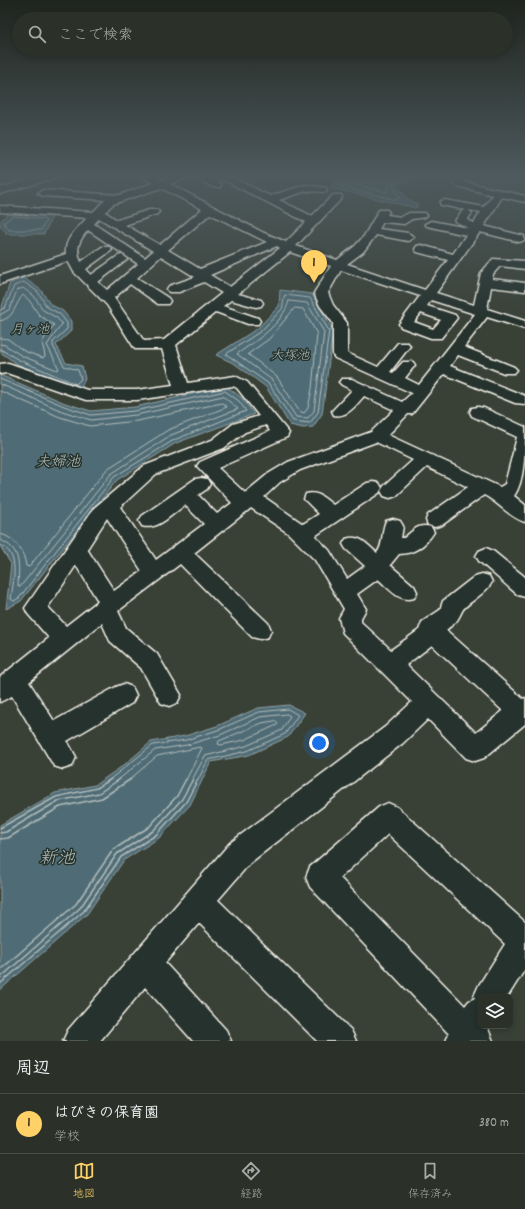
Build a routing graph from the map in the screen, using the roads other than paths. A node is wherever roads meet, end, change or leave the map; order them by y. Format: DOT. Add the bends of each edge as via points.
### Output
graph roads {
  1 [pos="87,224"];
  2 [pos="116,224"];
  3 [pos="192,224"];
  4 [pos="239,224"];
  5 [pos="310,224"];
  6 [pos="377,224"];
  7 [pos="431,224"];
  8 [pos="464,224"];
  9 [pos="479,224"];
  10 [pos="372,231"];
  11 [pos="474,231"];
  12 [pos="408,237"];
  13 [pos="452,242"];
  14 [pos="516,243"];
  15 [pos="283,245"];
  16 [pos="466,245"];
  17 [pos="421,249"];
  18 [pos="106,250"];
  19 [pos="161,251"];
  20 [pos="72,256"];
  21 [pos="456,258"];
  22 [pos="122,259"];
  23 [pos="497,262"];
  24 [pos="146,264"];
  25 [pos="525,265"];
  26 [pos="337,266"];
  27 [pos="78,269"];
  28 [pos="203,276"];
  29 [pos="129,278"];
  30 [pos="0,280"];
  31 [pos="91,281"];
  32 [pos="485,282"];
  33 [pos="525,287"];
  34 [pos="174,289"];
  35 [pos="230,294"];
  36 [pos="429,295"];
  37 [pos="107,297"];
  38 [pos="163,301"];
  39 [pos="256,303"];
  40 [pos="214,307"];
  41 [pos="419,308"];
  42 [pos="482,312"];
  43 [pos="202,316"];
  44 [pos="253,321"];
  45 [pos="525,325"];
  46 [pos="235,326"];
  47 [pos="168,344"];
  48 [pos="404,346"];
  49 [pos="455,349"];
  50 [pos="408,365"];
  51 [pos="0,368"];
  52 [pos="442,368"];
  53 [pos="509,370"];
  54 [pos="380,373"];
  55 [pos="395,380"];
  56 [pos="347,382"];
  57 [pos="182,388"];
  58 [pos="363,389"];
  59 [pos="422,392"];
  60 [pos="521,400"];
  61 [pos="406,410"];
  62 [pos="340,411"];
  63 [pos="478,412"];
  64 [pos="270,418"];
  65 [pos="525,434"];
  66 [pos="377,436"];
  67 [pos="525,438"];
  68 [pos="425,459"];
  69 [pos="482,486"];
  70 [pos="501,497"];
  71 [pos="313,499"];
  72 [pos="247,501"];
  73 [pos="109,506"];
  74 [pos="332,515"];
  75 [pos="525,515"];
  76 [pos="149,522"];
  77 [pos="216,524"];
  78 [pos="302,535"];
  79 [pos="353,544"];
  80 [pos="77,549"];
  81 [pos="181,552"];
  82 [pos="486,556"];
  83 [pos="378,566"];
  84 [pos="154,573"];
  85 [pos="482,582"];
  86 [pos="525,589"];
  87 [pos="344,592"];
  88 [pos="407,592"];
  89 [pos="108,606"];
  90 [pos="260,630"];
  91 [pos="433,632"];
  92 [pos="64,639"];
  93 [pos="390,664"];
  94 [pos="7,685"];
  95 [pos="124,695"];
  96 [pos="169,695"];
  97 [pos="429,702"];
  98 [pos="523,711"];
  99 [pos="198,901"];
  100 [pos="525,941"];
  101 [pos="144,963"];
  102 [pos="492,993"];
  103 [pos="472,1031"];
  104 [pos="82,1040"];
  105 [pos="216,1041"];
  106 [pos="340,1041"];
  1 -- 20 [label="street" via="77,235 71,248"];
  1 -- 24 [label="street"];
  2 -- 19 [label="street"];
  3 -- 19 [label="street"];
  4 -- 15 [label="street"];
  5 -- 15 [label="street"];
  6 -- 10 [label="street"];
  7 -- 11 [label="street"];
  8 -- 11 [label="street"];
  9 -- 11 [label="street"];
  10 -- 12 [label="street"];
  10 -- 26 [label="street" via="359,249"];
  11 -- 14 [label="street" via="514,235"];
  11 -- 16 [label="street"];
  13 -- 16 [label="street"];
  14 -- 23 [label="street"];
  15 -- 26 [label="street"];
  15 -- 28 [label="street"];
  15 -- 35 [label="street"];
  16 -- 21 [label="street"];
  17 -- 21 [label="street"];
  18 -- 27 [label="street"];
  19 -- 24 [label="street"];
  19 -- 28 [label="street"];
  20 -- 27 [label="street"];
  20 -- 30 [label="street"];
  21 -- 36 [label="street"];
  22 -- 31 [label="street"];
  23 -- 25 [label="street"];
  23 -- 32 [label="street" via="487,273"];
  24 -- 29 [label="street"];
  26 -- 36 [label="street"];
  26 -- 54 [label="street" via="321,293 340,323 340,355"];
  27 -- 31 [label="street"];
  28 -- 34 [label="street"];
  28 -- 35 [label="street"];
  29 -- 37 [label="street"];
  29 -- 38 [label="street"];
  31 -- 37 [label="street"];
  32 -- 33 [label="street"];
  32 -- 42 [label="street"];
  35 -- 39 [label="street"];
  35 -- 40 [label="street"];
  36 -- 41 [label="street"];
  36 -- 42 [label="street"];
  37 -- 47 [label="street" via="140,346"];
  40 -- 43 [label="street"];
  40 -- 44 [label="street"];
  42 -- 45 [label="street"];
  42 -- 49 [label="street"];
  43 -- 46 [label="street"];
  43 -- 47 [label="street"];
  47 -- 57 [label="street"];
  48 -- 54 [label="street"];
  49 -- 52 [label="street"];
  49 -- 53 [label="street"];
  50 -- 55 [label="street"];
  51 -- 57 [label="street" via="8,368 86,395 137,395"];
  52 -- 59 [label="street"];
  52 -- 60 [label="street"];
  54 -- 55 [label="street"];
  55 -- 59 [label="street"];
  56 -- 58 [label="street"];
  57 -- 64 [label="street" via="235,381 242,385"];
  58 -- 61 [label="street"];
  58 -- 62 [label="street"];
  59 -- 61 [label="street"];
  61 -- 66 [label="street"];
  63 -- 65 [label="street"];
  64 -- 72 [label="street" via="281,433 206,466"];
  64 -- 73 [label="street" via="239,428 218,444 150,470"];
  66 -- 68 [label="street"];
  66 -- 72 [label="street" via="294,466 274,478"];
  67 -- 70 [label="street" via="513,487"];
  68 -- 69 [label="street"];
  68 -- 74 [label="street" via="381,490"];
  69 -- 70 [label="street"];
  69 -- 83 [label="street" via="408,546 392,536 389,553"];
  70 -- 75 [label="street"];
  71 -- 74 [label="street"];
  72 -- 77 [label="street"];
  72 -- 78 [label="street" via="295,528"];
  73 -- 80 [label="street"];
  73 -- 84 [label="street"];
  74 -- 78 [label="street"];
  76 -- 77 [label="street" via="194,490"];
  77 -- 81 [label="street"];
  78 -- 87 [label="street" via="322,555"];
  79 -- 83 [label="street"];
  80 -- 89 [label="street"];
  80 -- 92 [label="street" via="36,608"];
  81 -- 84 [label="street"];
  81 -- 90 [label="street"];
  82 -- 86 [label="street"];
  83 -- 87 [label="street"];
  83 -- 88 [label="street"];
  84 -- 89 [label="street"];
  85 -- 91 [label="street" via="451,607 450,614 430,630"];
  87 -- 93 [label="street" via="355,609 350,618 351,626"];
  89 -- 92 [label="street"];
  89 -- 96 [label="street" via="118,634 149,661"];
  91 -- 93 [label="street"];
  91 -- 98 [label="street"];
  92 -- 94 [label="street"];
  93 -- 97 [label="street"];
  94 -- 95 [label="street" via="56,747"];
  97 -- 98 [label="street" via="475,749"];
  97 -- 99 [label="street" via="394,735 240,853"];
  99 -- 101 [label="street"];
  99 -- 106 [label="street"];
  100 -- 102 [label="street"];
  100 -- 103 [label="street" via="388,816 320,877"];
  101 -- 104 [label="street"];
  101 -- 105 [label="street"];
}
